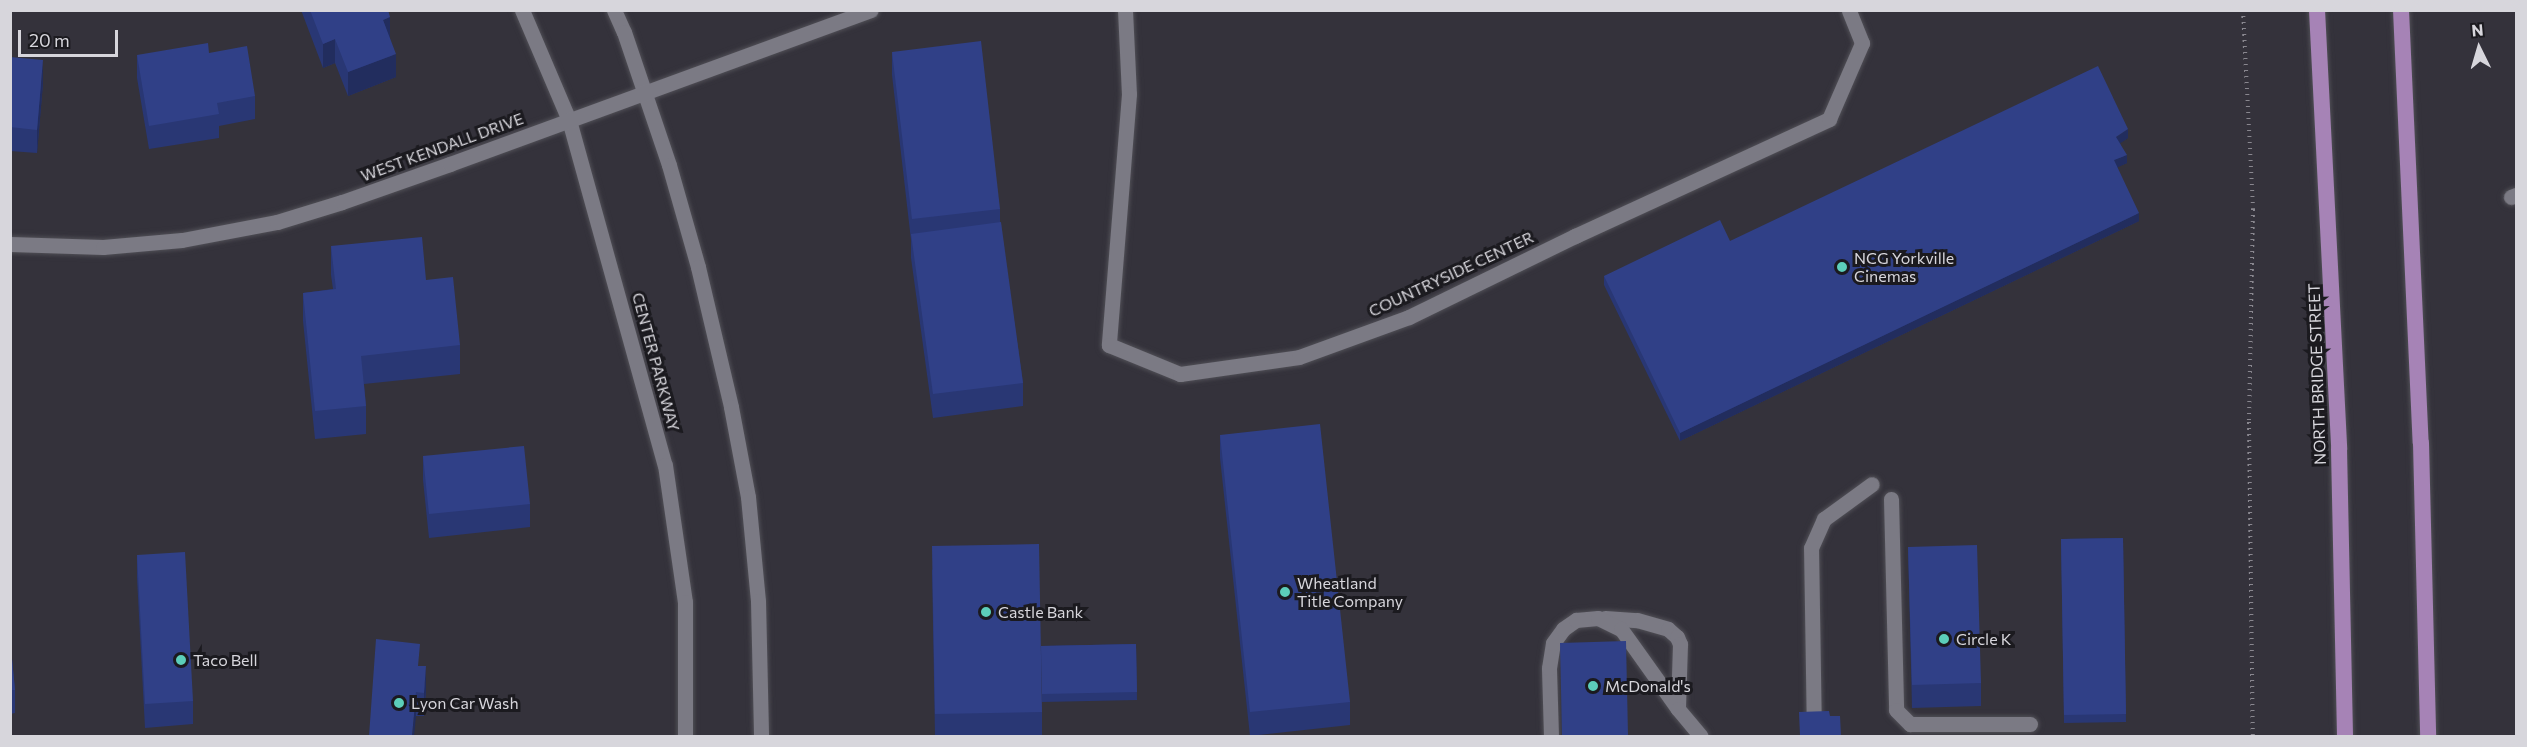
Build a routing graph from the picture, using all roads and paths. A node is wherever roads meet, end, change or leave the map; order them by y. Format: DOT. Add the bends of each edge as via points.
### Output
graph roads {
  1 [pos="522,10"];
  2 [pos="614,10"];
  3 [pos="871,10"];
  4 [pos="1125,10"];
  5 [pos="1849,10"];
  6 [pos="2243,10"];
  7 [pos="2317,10"];
  8 [pos="2401,10"];
  9 [pos="645,93"];
  10 [pos="569,120"];
  11 [pos="10,244"];
  12 [pos="1872,484"];
  13 [pos="1891,499"];
  14 [pos="1598,618"];
  15 [pos="1678,710"];
  16 [pos="2030,724"];
  17 [pos="685,736"];
  18 [pos="761,736"];
  19 [pos="1551,736"];
  20 [pos="1701,736"];
  21 [pos="1814,736"];
  22 [pos="2253,736"];
  23 [pos="2345,736"];
  24 [pos="2428,736"];
  1 -- 10 [label="street, CENTER PARKWAY"];
  2 -- 9 [label="street"];
  3 -- 9 [label="street, WEST KENDALL DRIVE"];
  4 -- 5 [label="street, COUNTRYSIDE CENTER" via="1129,94 1109,345 1179,374 1299,357 1409,317 1829,119 1862,43"];
  6 -- 22 [label="path" via="2253,209 2249,422"];
  7 -- 23 [label="highway, NORTH BRIDGE STREET" via="2339,437"];
  8 -- 24 [label="highway" via="2421,443"];
  9 -- 10 [label="street, WEST KENDALL DRIVE"];
  9 -- 18 [label="street" via="698,267 748,497 758,601"];
  10 -- 11 [label="street, WEST KENDALL DRIVE" via="277,222 182,240 103,248"];
  10 -- 17 [label="street, CENTER PARKWAY" via="665,465 685,602"];
  12 -- 21 [label="street" via="1824,519 1811,548"];
  13 -- 16 [label="street" via="1896,710 1910,724"];
  14 -- 15 [label="street" via="1621,629"];
  14 -- 15 [label="street" via="1637,620 1668,629 1677,637"];
  14 -- 19 [label="street" via="1576,620 1552,643"];
  15 -- 20 [label="street"];
}
